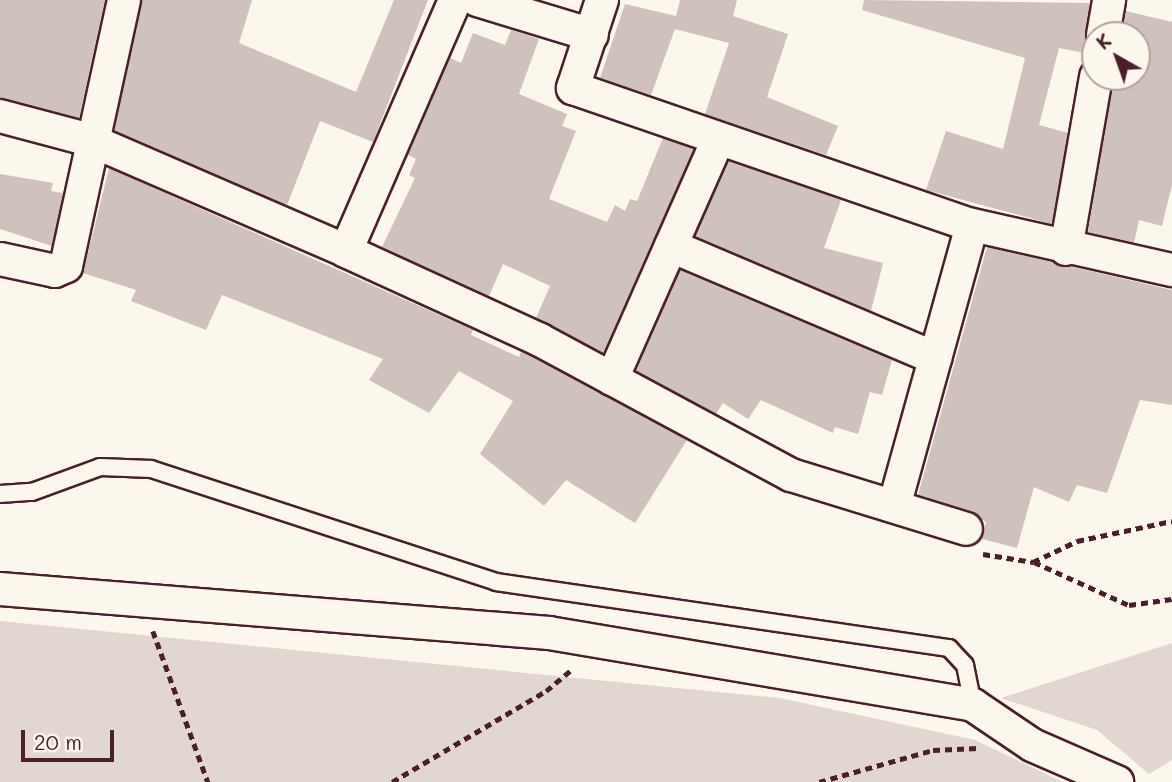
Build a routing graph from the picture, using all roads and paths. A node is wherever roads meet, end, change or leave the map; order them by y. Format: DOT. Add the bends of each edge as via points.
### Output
graph roads {
  1 [pos="124,0"];
  2 [pos="455,0"];
  3 [pos="477,0"];
  4 [pos="602,0"];
  5 [pos="1109,0"];
  6 [pos="1105,21"];
  7 [pos="592,35"];
  8 [pos="1094,91"];
  9 [pos="0,116"];
  10 [pos="90,140"];
  11 [pos="717,142"];
  12 [pos="972,225"];
  13 [pos="671,246"];
  14 [pos="1066,249"];
  15 [pos="346,251"];
  16 [pos="0,260"];
  17 [pos="1172,270"];
  18 [pos="935,358"];
  19 [pos="612,379"];
  20 [pos="0,494"];
  21 [pos="895,503"];
  22 [pos="1172,521"];
  23 [pos="965,529"];
  24 [pos="1033,562"];
  25 [pos="0,589"];
  26 [pos="1172,599"];
  27 [pos="142,600"];
  28 [pos="603,642"];
  29 [pos="973,705"];
  30 [pos="982,748"];
  31 [pos="208,782"];
  32 [pos="392,782"];
  33 [pos="819,782"];
  34 [pos="1117,782"];
  1 -- 10 [label="street"];
  2 -- 15 [label="street"];
  3 -- 7 [label="street"];
  4 -- 7 [label="street"];
  5 -- 6 [label="street"];
  7 -- 11 [label="street" via="573,88"];
  8 -- 14 [label="street"];
  9 -- 10 [label="street"];
  10 -- 15 [label="street"];
  10 -- 16 [label="street" via="66,266 55,271"];
  11 -- 12 [label="street"];
  11 -- 13 [label="street"];
  12 -- 14 [label="street"];
  12 -- 18 [label="street"];
  13 -- 18 [label="street"];
  13 -- 19 [label="street"];
  14 -- 17 [label="street"];
  15 -- 19 [label="street"];
  18 -- 21 [label="street"];
  19 -- 21 [label="street" via="791,475"];
  20 -- 29 [label="lane" via="32,492 100,467 151,469 496,582 949,648 965,665"];
  21 -- 23 [label="street"];
  22 -- 24 [label="path" via="1077,541"];
  23 -- 24 [label="path" via="961,550"];
  24 -- 26 [label="path" via="1129,605"];
  25 -- 27 [label="street"];
  27 -- 28 [label="street"];
  27 -- 31 [label="path"];
  28 -- 29 [label="street"];
  28 -- 32 [label="path" via="546,691"];
  29 -- 34 [label="street" via="1032,746"];
  30 -- 33 [label="path" via="933,750"];
}
